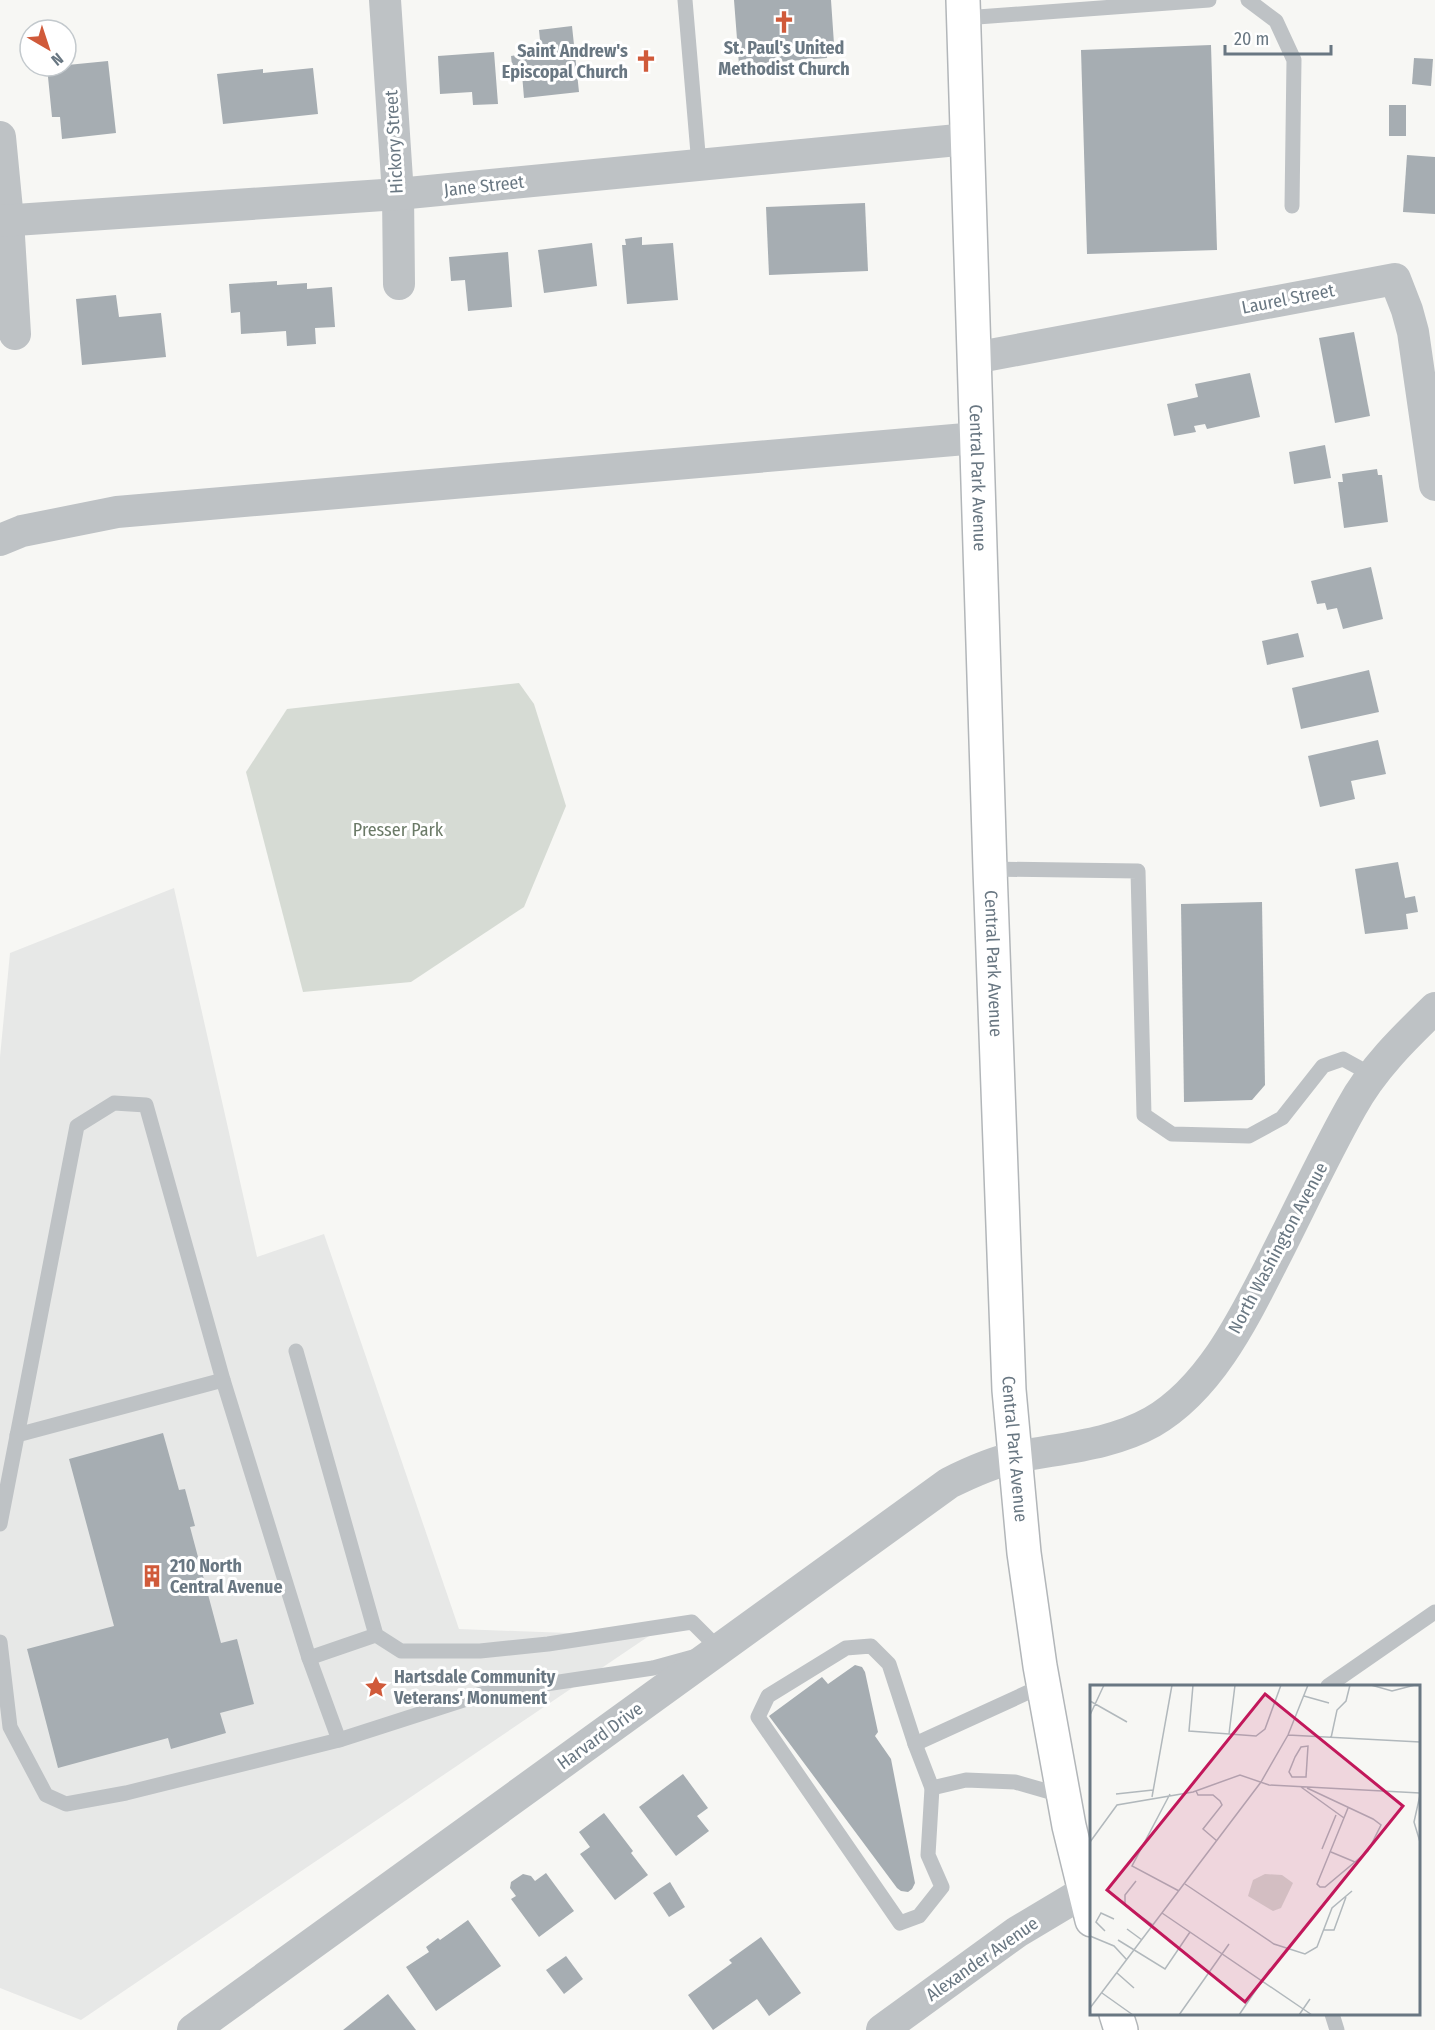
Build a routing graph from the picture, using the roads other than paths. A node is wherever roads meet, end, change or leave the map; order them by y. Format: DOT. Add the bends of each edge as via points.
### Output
graph roads {
  1 [pos="386,0"];
  2 [pos="685,0"];
  3 [pos="1209,0"];
  4 [pos="1248,0"];
  5 [pos="964,9"];
  6 [pos="0,137"];
  7 [pos="968,139"];
  8 [pos="699,165"];
  9 [pos="398,194"];
  10 [pos="1292,207"];
  11 [pos="4,221"];
  12 [pos="399,284"];
  13 [pos="15,334"];
  14 [pos="974,358"];
  15 [pos="977,438"];
  16 [pos="1435,486"];
  17 [pos="0,540"];
  18 [pos="990,869"];
  19 [pos="1435,1008"];
  20 [pos="1374,1076"];
  21 [pos="296,1351"];
  22 [pos="224,1380"];
  23 [pos="17,1435"];
  24 [pos="1014,1458"];
  25 [pos="0,1524"];
  26 [pos="1435,1612"];
  27 [pos="376,1635"];
  28 [pos="724,1637"];
  29 [pos="0,1642"];
  30 [pos="309,1658"];
  31 [pos="1044,1685"];
  32 [pos="1329,1685"];
  33 [pos="339,1740"];
  34 [pos="915,1744"];
  35 [pos="932,1788"];
  36 [pos="1064,1796"];
  37 [pos="1088,1906"];
  38 [pos="1117,2015"];
  39 [pos="1333,2015"];
  40 [pos="194,2030"];
  41 [pos="882,2030"];
  42 [pos="1121,2030"];
  43 [pos="1337,2030"];
  1 -- 9 [label="street, Hickory Street"];
  2 -- 8 [label="lane"];
  3 -- 5 [label="lane"];
  4 -- 10 [label="lane" via="1276,21 1294,60"];
  5 -- 7 [label="main road, Central Park Avenue"];
  6 -- 11 [label="street"];
  7 -- 8 [label="street, Jane Street"];
  7 -- 14 [label="main road, Central Park Avenue"];
  8 -- 9 [label="street, Jane Street"];
  9 -- 11 [label="street, Jane Street"];
  9 -- 12 [label="street, Hickory Street"];
  11 -- 13 [label="street"];
  14 -- 15 [label="main road, Central Park Avenue"];
  14 -- 16 [label="street, Laurel Street" via="1395,279 1413,332"];
  15 -- 17 [label="street" via="117,512 22,531"];
  15 -- 18 [label="main road, Central Park Avenue"];
  18 -- 20 [label="lane" via="1138,871 1144,1115 1172,1134 1249,1136 1282,1118 1323,1066 1343,1059"];
  18 -- 24 [label="main road, Central Park Avenue"];
  19 -- 20 [label="street, North Washington Avenue" via="1392,1050"];
  20 -- 24 [label="street, North Washington Avenue" via="1352,1106 1242,1322 1185,1396 1152,1422 1114,1437"];
  21 -- 27 [label="lane"];
  22 -- 23 [label="lane"];
  22 -- 23 [label="lane" via="146,1106 114,1103 77,1126"];
  22 -- 30 [label="lane"];
  23 -- 25 [label="lane"];
  24 -- 28 [label="street, Harvard Drive" via="949,1483"];
  24 -- 31 [label="main road, Central Park Avenue"];
  26 -- 32 [label="lane"];
  27 -- 28 [label="lane" via="401,1651 480,1651 693,1622"];
  27 -- 30 [label="lane"];
  28 -- 33 [label="lane" via="693,1657 652,1668 485,1694"];
  28 -- 40 [label="street, Harvard Drive"];
  29 -- 33 [label="lane" via="10,1727 46,1795 66,1804"];
  30 -- 33 [label="lane"];
  31 -- 34 [label="lane"];
  31 -- 36 [label="main road, Central Park Avenue"];
  34 -- 35 [label="lane"];
  34 -- 35 [label="lane" via="889,1664 871,1646 846,1648 768,1696 758,1717 900,1923 919,1916 942,1887 928,1855"];
  35 -- 36 [label="lane" via="966,1780 1015,1782"];
  36 -- 37 [label="main road, Central Park Avenue"];
  37 -- 41 [label="street, Alexander Avenue" via="1017,1932"];
  38 -- 42 [label="main road"];
  39 -- 43 [label="lane"];
}
